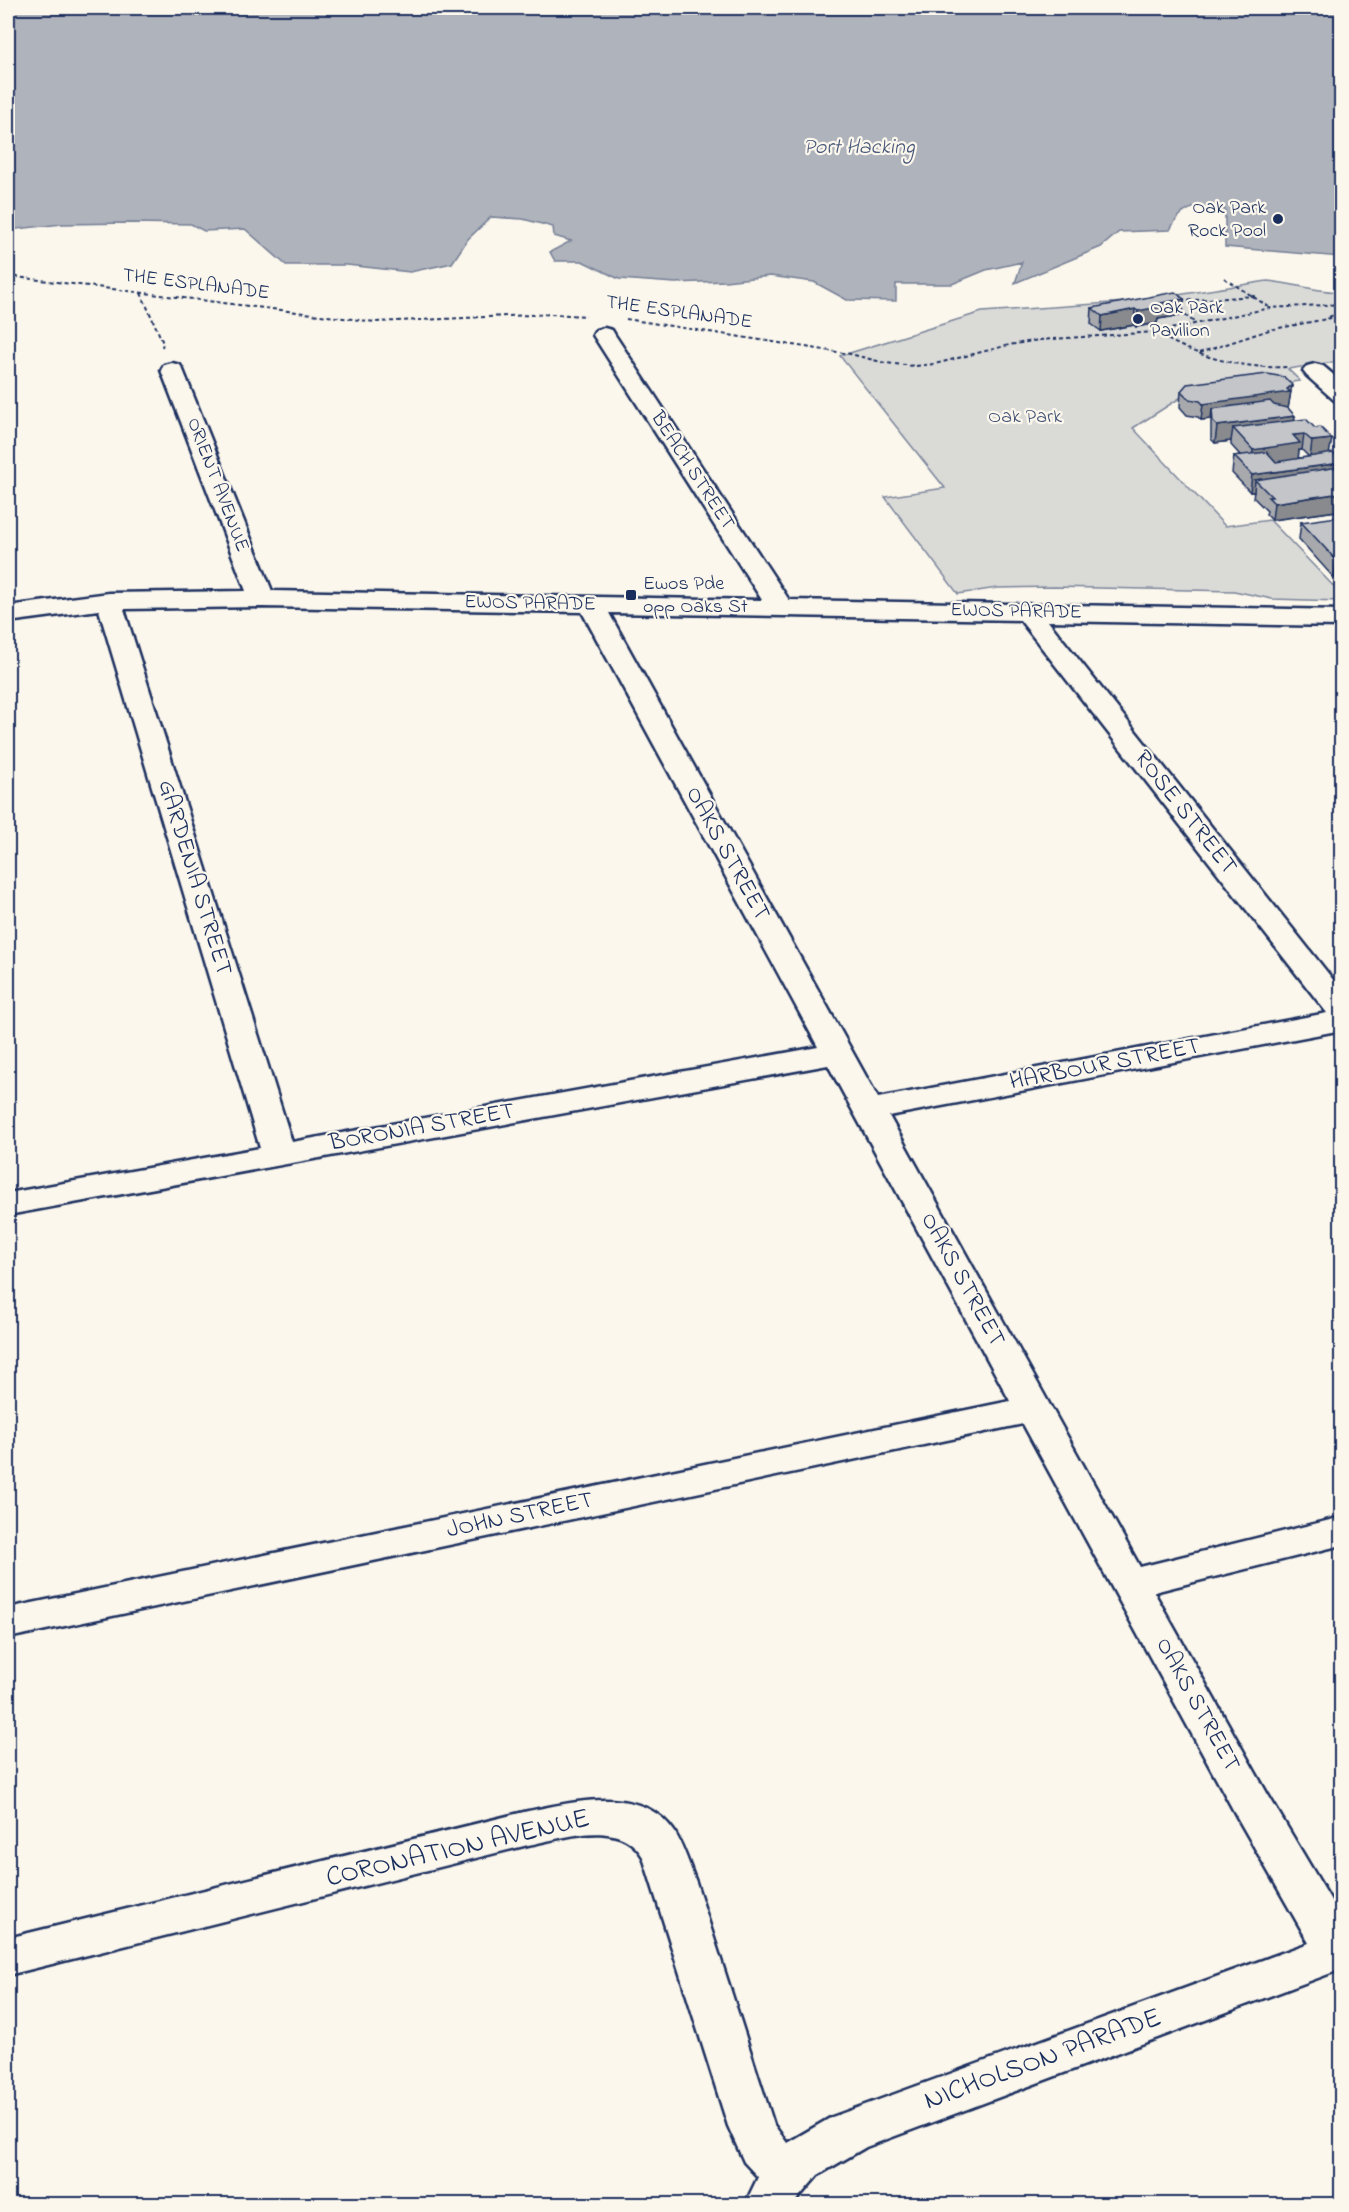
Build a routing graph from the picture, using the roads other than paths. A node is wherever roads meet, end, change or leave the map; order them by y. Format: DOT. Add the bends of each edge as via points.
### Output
graph roads {
  1 [pos="606,323"];
  2 [pos="172,370"];
  3 [pos="1316,370"];
  4 [pos="1341,395"];
  5 [pos="262,600"];
  6 [pos="109,602"];
  7 [pos="591,605"];
  8 [pos="780,607"];
  9 [pos="1028,613"];
  10 [pos="8,614"];
  11 [pos="1341,618"];
  12 [pos="1341,1012"];
  13 [pos="1341,1020"];
  14 [pos="836,1054"];
  15 [pos="869,1110"];
  16 [pos="279,1154"];
  17 [pos="8,1204"];
  18 [pos="1032,1409"];
  19 [pos="1341,1530"];
  20 [pos="1129,1584"];
  21 [pos="8,1623"];
  22 [pos="1339,1951"];
  23 [pos="8,1957"];
  24 [pos="777,2189"];
  1 -- 8 [label="street, BEACH STREET"];
  2 -- 5 [label="street, ORIENT AVENUE"];
  3 -- 4 [label="street"];
  5 -- 6 [label="street, EWOS PARADE"];
  5 -- 7 [label="street, EWOS PARADE"];
  6 -- 10 [label="street, EWOS PARADE"];
  6 -- 16 [label="street, GARDENIA STREET"];
  7 -- 8 [label="street, EWOS PARADE"];
  7 -- 14 [label="street, OAKS STREET"];
  8 -- 9 [label="street, EWOS PARADE"];
  9 -- 11 [label="street, EWOS PARADE"];
  9 -- 12 [label="street, ROSE STREET"];
  13 -- 15 [label="street, HARBOUR STREET"];
  14 -- 15 [label="street, OAKS STREET"];
  14 -- 16 [label="street, BORONIA STREET"];
  15 -- 18 [label="street, OAKS STREET"];
  16 -- 17 [label="street, BORONIA STREET"];
  18 -- 20 [label="street, OAKS STREET"];
  18 -- 21 [label="street, JOHN STREET"];
  19 -- 20 [label="street"];
  20 -- 22 [label="street, OAKS STREET"];
  22 -- 24 [label="street, NICHOLSON PARADE" via="849,2132 802,2158"];
  23 -- 24 [label="street, CORONATION AVENUE" via="528,1828 607,1816 625,1818 644,1827 658,1844 674,1882 751,2126"];
}
